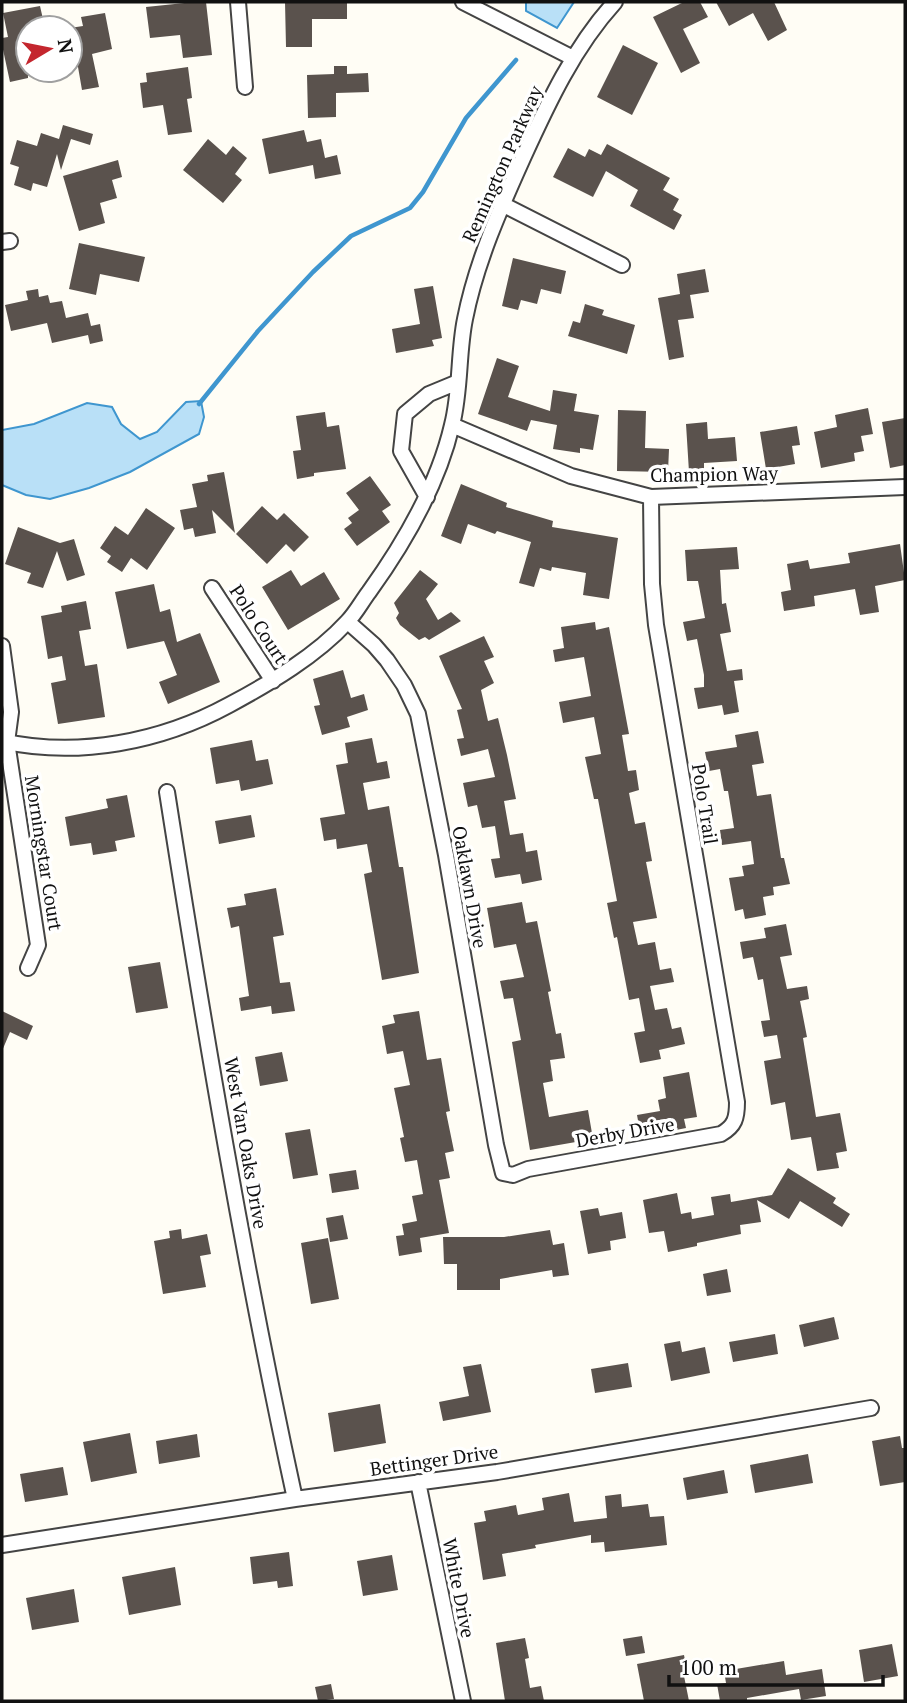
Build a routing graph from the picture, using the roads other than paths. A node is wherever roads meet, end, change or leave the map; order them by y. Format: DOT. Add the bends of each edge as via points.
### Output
graph roads {
  1 [pos="238,2"];
  2 [pos="463,2"];
  3 [pos="615,2"];
  4 [pos="573,58"];
  5 [pos="245,88"];
  6 [pos="502,204"];
  7 [pos="622,265"];
  8 [pos="458,382"];
  9 [pos="452,425"];
  10 [pos="905,487"];
  11 [pos="427,497"];
  12 [pos="651,497"];
  13 [pos="212,588"];
  14 [pos="348,622"];
  15 [pos="2,646"];
  16 [pos="273,681"];
  17 [pos="4,741"];
  18 [pos="167,792"];
  19 [pos="28,968"];
  20 [pos="737,1116"];
  21 [pos="513,1175"];
  22 [pos="871,1408"];
  23 [pos="418,1482"];
  24 [pos="295,1499"];
  25 [pos="2,1545"];
  26 [pos="463,1701"];
  1 -- 5 [label="street"];
  2 -- 4 [label="street"];
  3 -- 4 [label="street, Remington Parkway"];
  4 -- 6 [label="street, Remington Parkway"];
  6 -- 7 [label="street"];
  6 -- 8 [label="street, Remington Parkway" via="465,318"];
  8 -- 9 [label="street, Remington Parkway"];
  8 -- 11 [label="street" via="429,394 405,414 401,451"];
  9 -- 11 [label="street, Remington Parkway"];
  9 -- 12 [label="street, Champion Way" via="570,476"];
  10 -- 12 [label="street, Champion Way"];
  11 -- 14 [label="street, Remington Parkway"];
  12 -- 20 [label="street, Polo Trail" via="656,625"];
  13 -- 16 [label="street, Polo Court"];
  14 -- 16 [label="street, Remington Parkway"];
  14 -- 21 [label="street, Oaklawn Drive" via="387,660 418,714 496,1145 503,1172"];
  15 -- 17 [label="street, Morningstar Court" via="11,712"];
  16 -- 17 [label="street, Remington Parkway" via="214,713 153,737 101,746"];
  17 -- 19 [label="street, Morningstar Court" via="38,945"];
  18 -- 24 [label="street, West Van Oaks Drive" via="265,1354"];
  20 -- 21 [label="street, Derby Drive" via="732,1127 721,1134"];
  22 -- 23 [label="street, Bettinger Drive"];
  23 -- 24 [label="street, Bettinger Drive"];
  23 -- 26 [label="street, White Drive"];
  24 -- 25 [label="street, Bettinger Drive"];
}
